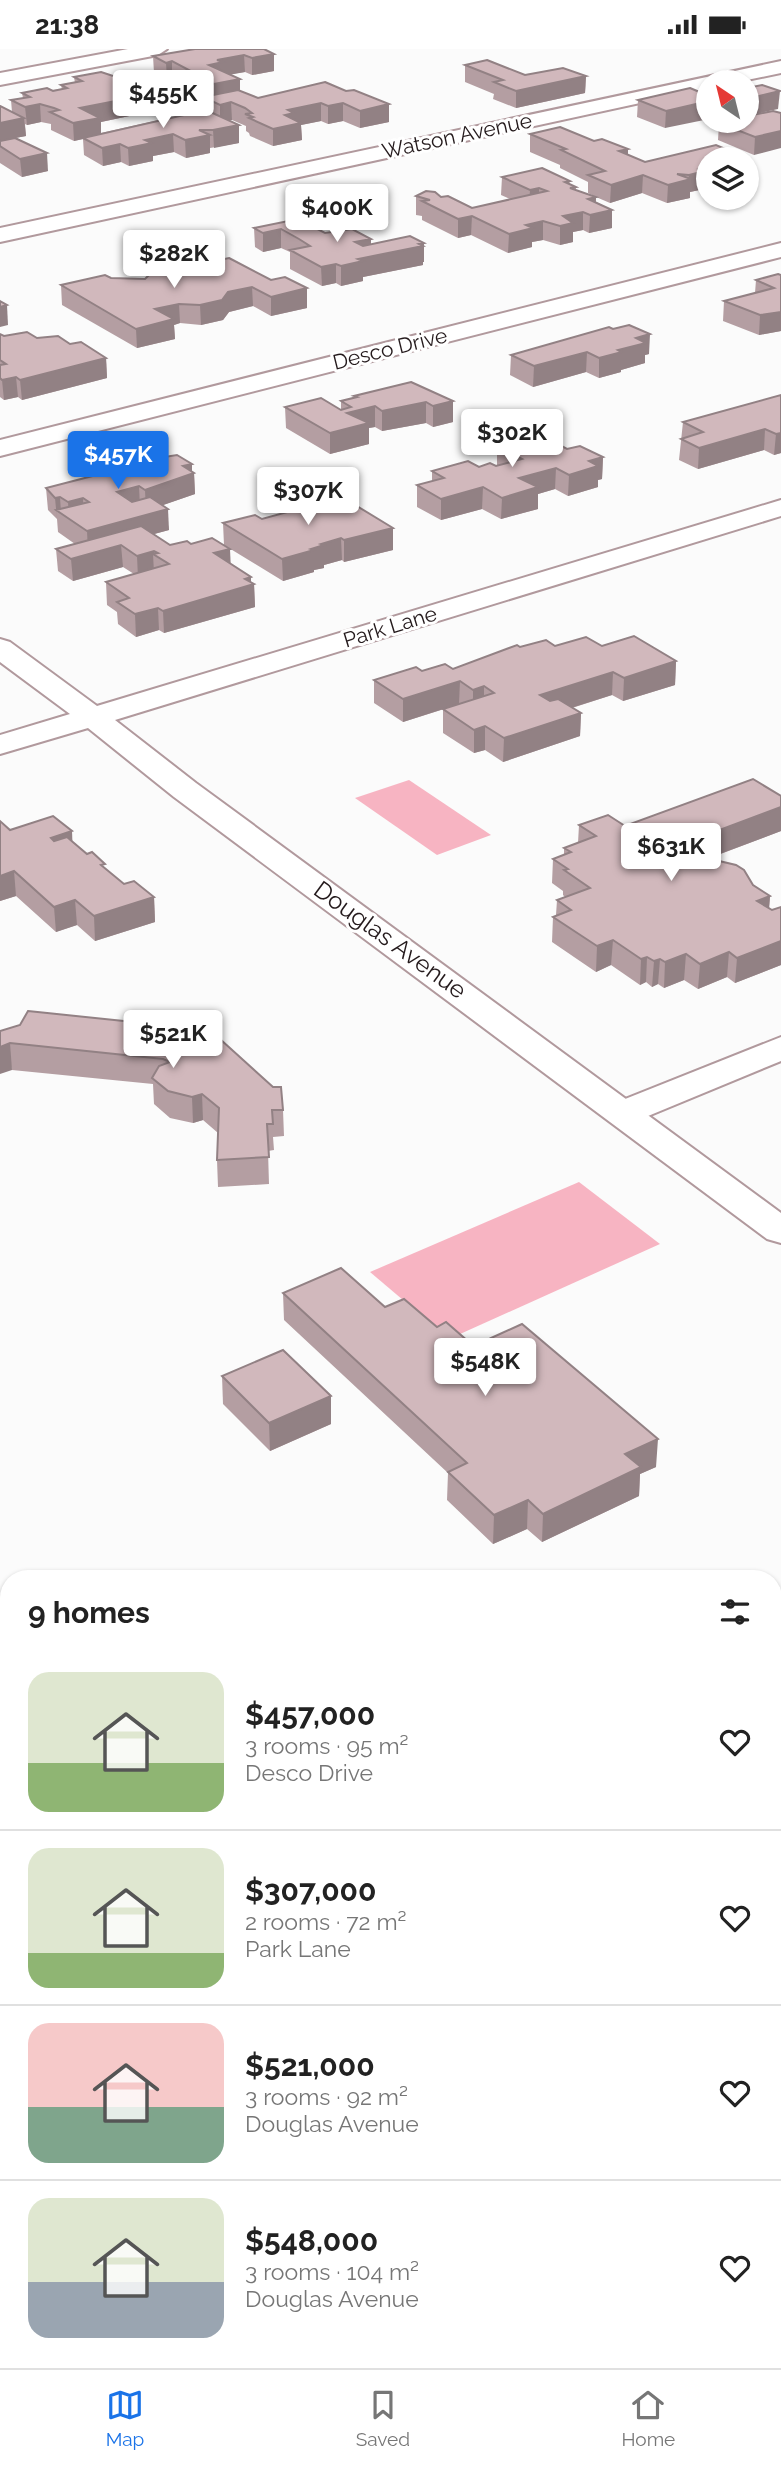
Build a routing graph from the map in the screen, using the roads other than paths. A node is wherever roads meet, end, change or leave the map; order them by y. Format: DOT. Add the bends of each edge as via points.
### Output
graph roads {
  1 [pos="158,49"];
  2 [pos="781,67"];
  3 [pos="0,79"];
  4 [pos="0,235"];
  5 [pos="781,250"];
  6 [pos="0,448"];
  7 [pos="781,508"];
  8 [pos="0,648"];
  9 [pos="93,717"];
  10 [pos="0,745"];
  11 [pos="781,1048"];
  12 [pos="623,1113"];
  13 [pos="781,1231"];
  1 -- 3 [label="street"];
  2 -- 4 [label="street, Watson Avenue"];
  5 -- 6 [label="street, Desco Drive"];
  7 -- 9 [label="street, Park Lane"];
  8 -- 9 [label="street, Douglas Avenue"];
  9 -- 10 [label="street, Park Lane"];
  9 -- 12 [label="street, Douglas Avenue"];
  11 -- 12 [label="street"];
  12 -- 13 [label="street, Douglas Avenue"];
}
